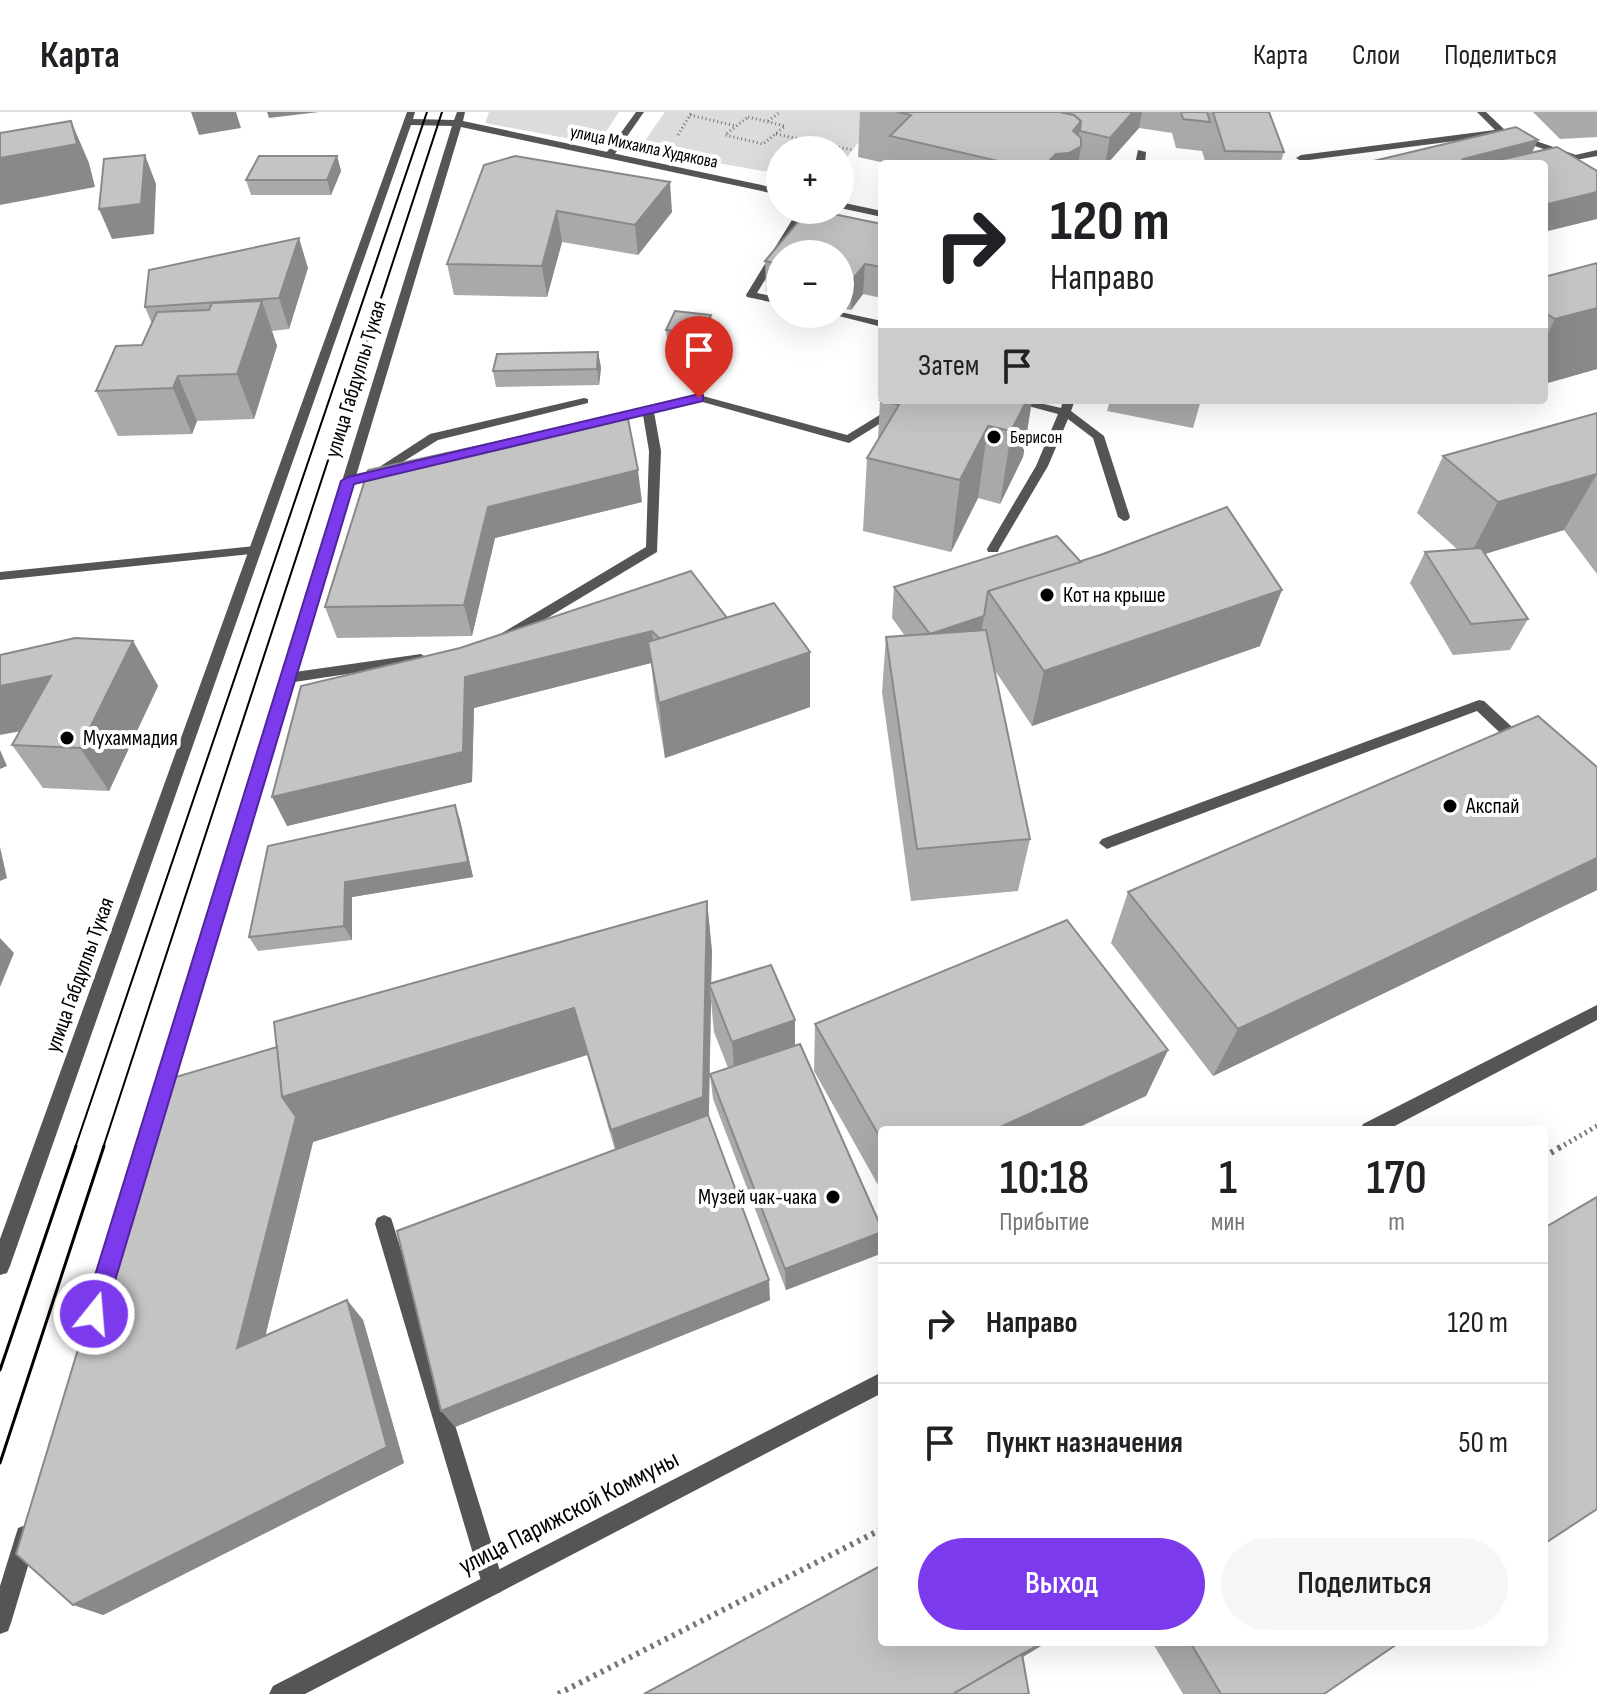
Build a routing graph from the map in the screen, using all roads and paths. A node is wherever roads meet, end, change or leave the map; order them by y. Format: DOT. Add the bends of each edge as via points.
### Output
graph roads {
  1 [pos="640,112"];
  2 [pos="780,112"];
  3 [pos="1481,112"];
  4 [pos="690,115"];
  5 [pos="409,117"];
  6 [pos="459,118"];
  7 [pos="768,122"];
  8 [pos="737,126"];
  9 [pos="1502,132"];
  10 [pos="775,134"];
  11 [pos="785,136"];
  12 [pos="1141,152"];
  13 [pos="1597,153"];
  14 [pos="609,156"];
  15 [pos="1574,156"];
  16 [pos="1301,158"];
  17 [pos="1140,160"];
  18 [pos="1548,162"];
  19 [pos="766,189"];
  20 [pos="854,208"];
  21 [pos="878,213"];
  22 [pos="766,270"];
  23 [pos="766,298"];
  24 [pos="854,318"];
  25 [pos="878,323"];
  26 [pos="584,401"];
  27 [pos="906,404"];
  28 [pos="1067,406"];
  29 [pos="648,410"];
  30 [pos="603,420"];
  31 [pos="423,463"];
  32 [pos="373,475"];
  33 [pos="348,481"];
  34 [pos="1124,517"];
  35 [pos="993,549"];
  36 [pos="255,550"];
  37 [pos="0,576"];
  38 [pos="486,644"];
  39 [pos="431,658"];
  40 [pos="288,678"];
  41 [pos="1533,755"];
  42 [pos="1107,843"];
  43 [pos="1597,1012"];
  44 [pos="155,1116"];
  45 [pos="1377,1126"];
  46 [pos="1597,1126"];
  47 [pos="1548,1155"];
  48 [pos="384,1224"];
  49 [pos="0,1266"];
  50 [pos="878,1384"];
  51 [pos="29,1527"];
  52 [pos="878,1531"];
  53 [pos="493,1584"];
  54 [pos="0,1623"];
  55 [pos="281,1694"];
  56 [pos="558,1694"];
  1 -- 14 [label="street"];
  2 -- 7 [label="path"];
  3 -- 9 [label="street"];
  4 -- 8 [label="path"];
  5 -- 6 [label="street, улица Михаила Худякова"];
  5 -- 36 [label="street, улица Габдуллы Тукая"];
  6 -- 14 [label="street, улица Михаила Худякова"];
  6 -- 33 [label="street, улица Габдуллы Тукая"];
  7 -- 8 [label="path" via="748,117"];
  7 -- 10 [label="path" via="785,126"];
  8 -- 10 [label="path" via="725,135 763,144"];
  9 -- 15 [label="street"];
  9 -- 16 [label="street"];
  10 -- 11 [label="path"];
  12 -- 17 [label="street"];
  13 -- 15 [label="street"];
  14 -- 19 [label="street, улица Михаила Худякова"];
  15 -- 18 [label="street"];
  20 -- 21 [label="street"];
  22 -- 23 [label="street" via="751,295"];
  24 -- 25 [label="street"];
  26 -- 32 [label="street" via="434,437"];
  27 -- 29 [label="street" via="849,439 699,398"];
  28 -- 34 [label="street" via="1098,436"];
  28 -- 35 [label="street" via="1042,466"];
  29 -- 30 [label="street"];
  29 -- 38 [label="street" via="655,451 652,549"];
  31 -- 32 [label="street"];
  32 -- 33 [label="street"];
  33 -- 40 [label="street, улица Габдуллы Тукая"];
  36 -- 37 [label="street"];
  36 -- 49 [label="street, улица Габдуллы Тукая"];
  39 -- 40 [label="street"];
  40 -- 44 [label="street, улица Габдуллы Тукая"];
  41 -- 42 [label="street" via="1479,705"];
  43 -- 45 [label="street"];
  46 -- 47 [label="path"];
  48 -- 53 [label="street"];
  50 -- 53 [label="street, улица Парижской Коммуны"];
  51 -- 54 [label="street"];
  52 -- 56 [label="path"];
  53 -- 55 [label="street, улица Парижской Коммуны"];
}
